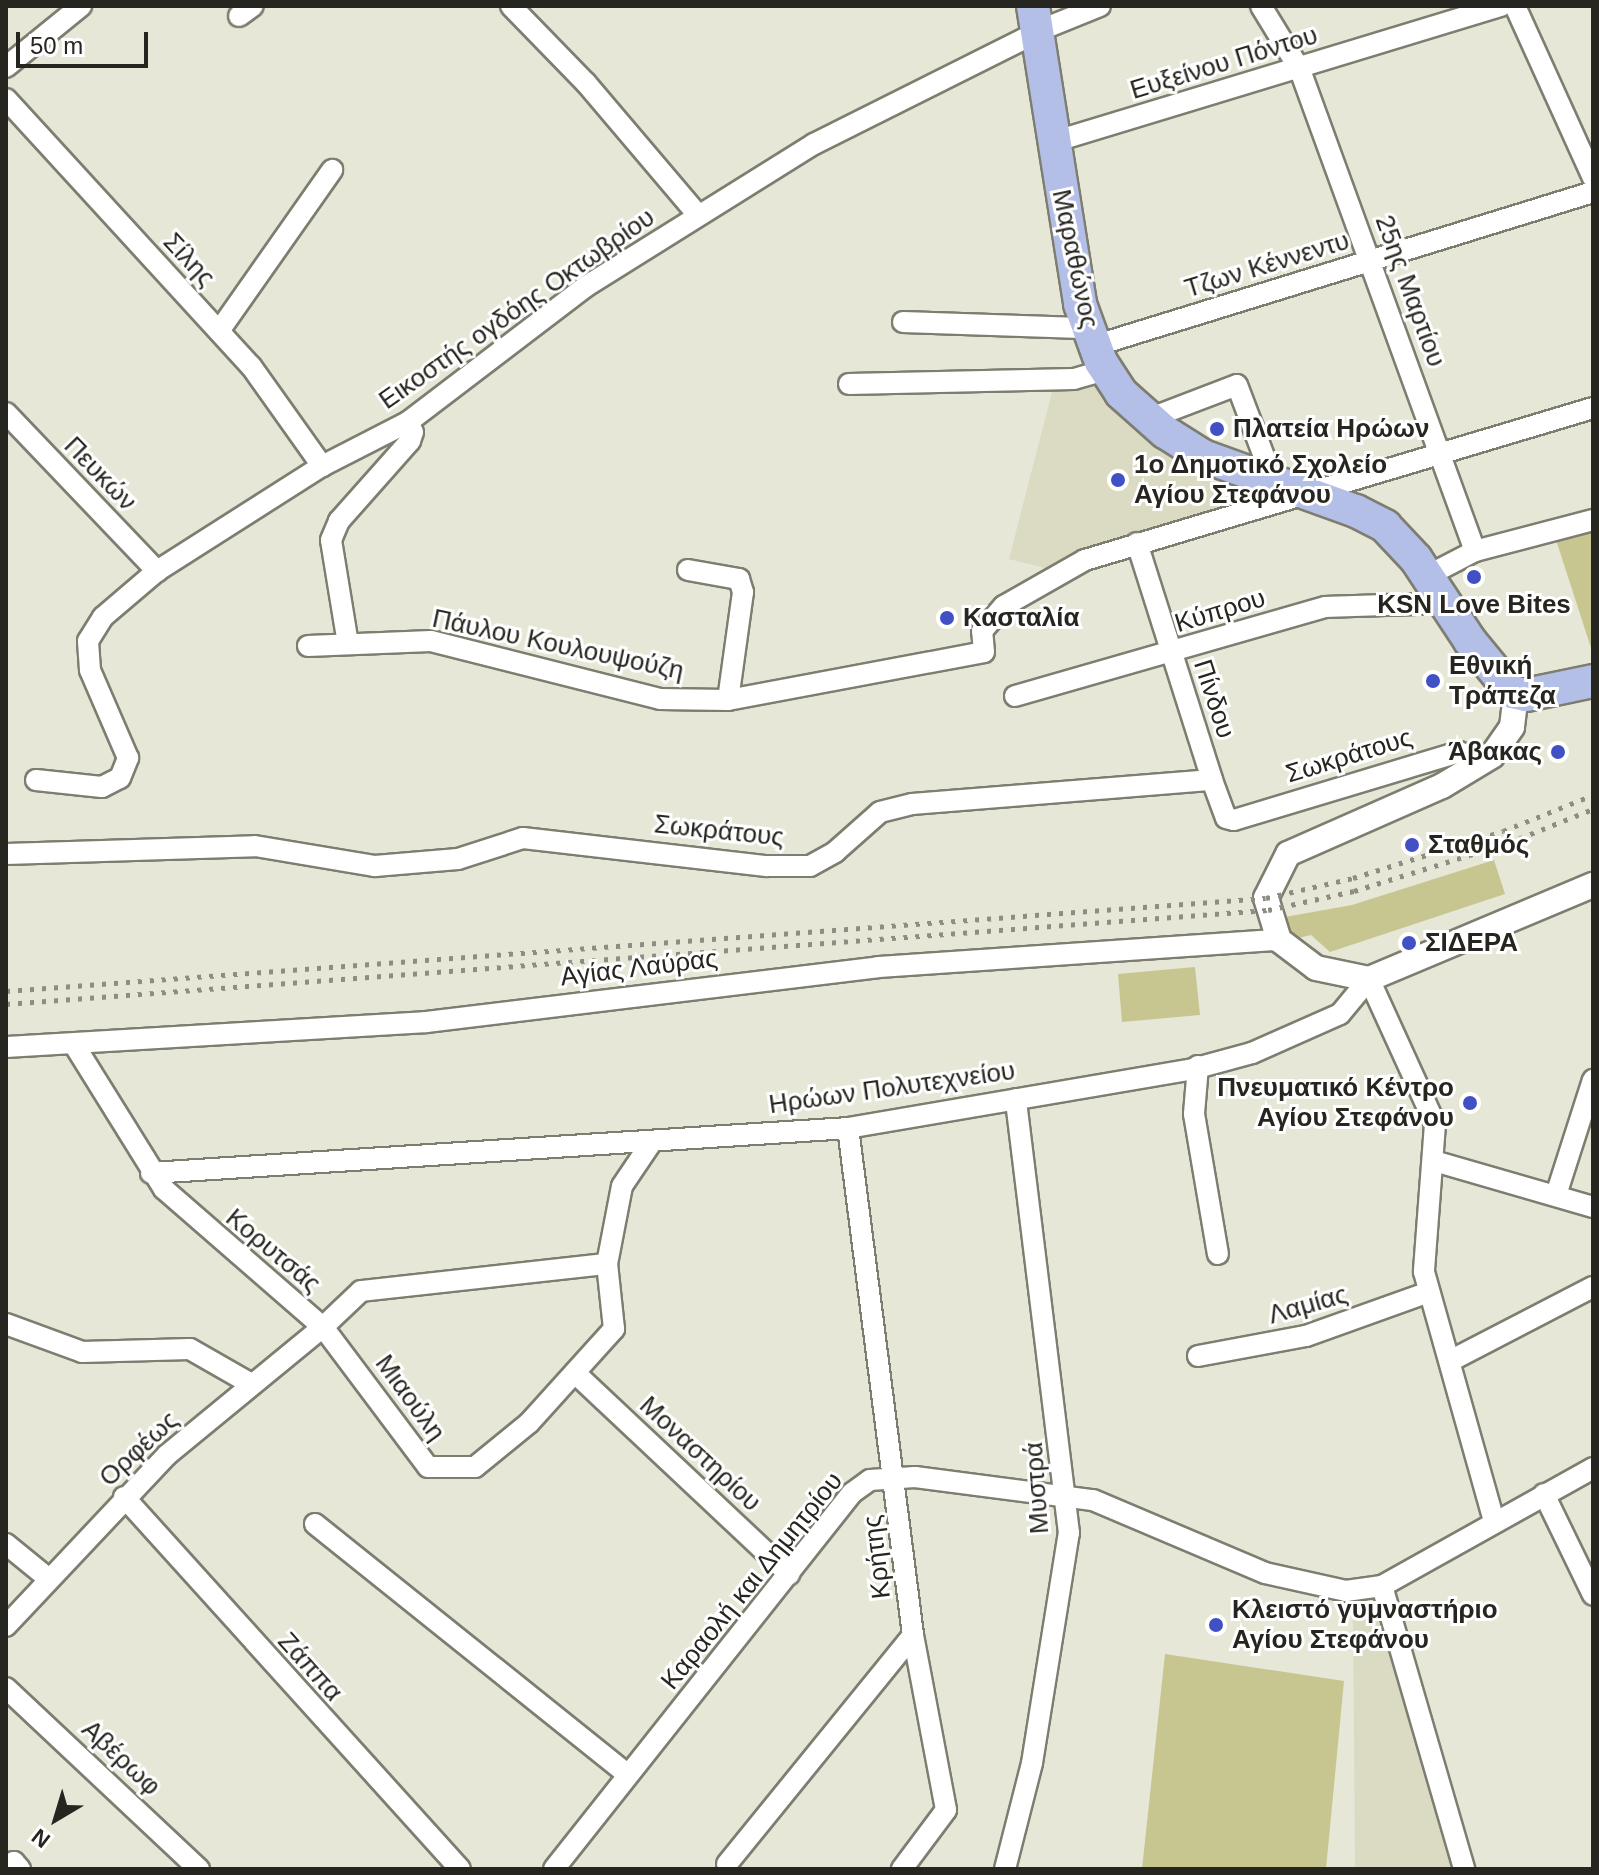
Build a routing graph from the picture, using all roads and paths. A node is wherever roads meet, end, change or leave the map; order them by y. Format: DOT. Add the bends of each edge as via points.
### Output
graph roads {
  1 [pos="81,6"];
  2 [pos="511,6"];
  3 [pos="1100,6"];
  4 [pos="1261,6"];
  5 [pos="1502,6"];
  6 [pos="1515,6"];
  7 [pos="1035,19"];
  8 [pos="6,67"];
  9 [pos="1300,70"];
  10 [pos="6,99"];
  11 [pos="1053,142"];
  12 [pos="332,170"];
  13 [pos="1593,178"];
  14 [pos="1593,192"];
  15 [pos="698,215"];
  16 [pos="1371,260"];
  17 [pos="903,322"];
  18 [pos="219,331"];
  19 [pos="1096,348"];
  20 [pos="849,384"];
  21 [pos="1593,408"];
  22 [pos="6,413"];
  23 [pos="1148,419"];
  24 [pos="408,422"];
  25 [pos="1442,456"];
  26 [pos="322,466"];
  27 [pos="1266,480"];
  28 [pos="1302,492"];
  29 [pos="1593,520"];
  30 [pos="1137,543"];
  31 [pos="1475,551"];
  32 [pos="688,570"];
  33 [pos="157,571"];
  34 [pos="1427,576"];
  35 [pos="1445,603"];
  36 [pos="348,644"];
  37 [pos="308,646"];
  38 [pos="1172,653"];
  39 [pos="1593,681"];
  40 [pos="1516,694"];
  41 [pos="1015,696"];
  42 [pos="728,700"];
  43 [pos="1482,762"];
  44 [pos="36,780"];
  45 [pos="1212,780"];
  46 [pos="6,854"];
  47 [pos="1593,885"];
  48 [pos="1279,940"];
  49 [pos="1369,979"];
  50 [pos="75,1046"];
  51 [pos="6,1047"];
  52 [pos="1198,1066"];
  53 [pos="1593,1080"];
  54 [pos="1016,1099"];
  55 [pos="848,1128"];
  56 [pos="651,1143"];
  57 [pos="1434,1161"];
  58 [pos="151,1173"];
  59 [pos="1556,1195"];
  60 [pos="1593,1207"];
  61 [pos="1218,1254"];
  62 [pos="607,1264"];
  63 [pos="1593,1287"];
  64 [pos="1429,1292"];
  65 [pos="6,1324"];
  66 [pos="323,1327"];
  67 [pos="1198,1356"];
  68 [pos="1450,1361"];
  69 [pos="575,1373"];
  70 [pos="251,1384"];
  71 [pos="1593,1468"];
  72 [pos="894,1476"];
  73 [pos="1544,1494"];
  74 [pos="124,1497"];
  75 [pos="1069,1497"];
  76 [pos="1494,1521"];
  77 [pos="315,1524"];
  78 [pos="6,1544"];
  79 [pos="1584,1552"];
  80 [pos="789,1574"];
  81 [pos="49,1579"];
  82 [pos="1382,1586"];
  83 [pos="1593,1595"];
  84 [pos="6,1626"];
  85 [pos="913,1635"];
  86 [pos="6,1688"];
  87 [pos="628,1775"];
  88 [pos="727,1864"];
  89 [pos="6,1866"];
  90 [pos="20,1869"];
  91 [pos="199,1869"];
  92 [pos="460,1869"];
  93 [pos="554,1869"];
  94 [pos="902,1869"];
  95 [pos="1005,1869"];
  96 [pos="1464,1869"];
  1 -- 8 [label="street"];
  2 -- 15 [label="street" via="586,83"];
  3 -- 7 [label="street, Εικοστής ογδόης Οκτωβρίου"];
  4 -- 9 [label="street, 25ης Μαρτίου"];
  5 -- 9 [label="street, Ευξείνου Πόντου"];
  6 -- 13 [label="street"];
  7 -- 11 [label="main road, Μαραθώνος"];
  7 -- 15 [label="street, Εικοστής ογδόης Οκτωβρίου"];
  9 -- 11 [label="street, Ευξείνου Πόντου"];
  9 -- 16 [label="street, 25ης Μαρτίου"];
  10 -- 18 [label="street, Σίλης"];
  11 -- 19 [label="main road, Μαραθώνος"];
  12 -- 18 [label="street"];
  14 -- 16 [label="street, Τζων Κέννεντυ"];
  15 -- 24 [label="street, Εικοστής ογδόης Οκτωβρίου" via="585,287"];
  16 -- 19 [label="street, Τζων Κέννεντυ"];
  16 -- 25 [label="street, 25ης Μαρτίου"];
  17 -- 19 [label="street"];
  18 -- 26 [label="street, Σίλης" via="251,366"];
  19 -- 20 [label="street, Τζων Κέννεντυ" via="1074,379"];
  19 -- 23 [label="main road, Μαραθώνος"];
  21 -- 25 [label="street"];
  22 -- 33 [label="street, Πευκών"];
  23 -- 27 [label="main road, Μαραθώνος" via="1203,456"];
  23 -- 27 [label="street" via="1237,385 1265,459"];
  24 -- 26 [label="street, Εικοστής ογδόης Οκτωβρίου"];
  24 -- 36 [label="street" via="410,441 339,521 331,540"];
  25 -- 28 [label="street"];
  25 -- 31 [label="street, 25ης Μαρτίου"];
  26 -- 33 [label="street, Εικοστής ογδόης Οκτωβρίου"];
  27 -- 28 [label="main road, Μαραθώνος"];
  28 -- 30 [label="street"];
  28 -- 34 [label="main road, Μαραθώνος" via="1375,519 1402,542"];
  29 -- 31 [label="street"];
  30 -- 38 [label="street, Πίνδου"];
  30 -- 42 [label="street, Πάυλου Κουλουψούζη" via="1085,560 1004,606 982,631 984,652"];
  31 -- 34 [label="street"];
  32 -- 42 [label="street" via="739,579 743,592"];
  33 -- 44 [label="street, Εικοστής ογδόης Οκτωβρίου" via="103,617 88,641 90,670 128,758 120,778 102,787"];
  34 -- 35 [label="main road, Μαραθώνος"];
  35 -- 38 [label="street, Κύπρου" via="1326,607"];
  35 -- 40 [label="main road, Μαραθώνος" via="1502,684"];
  36 -- 37 [label="street, Πάυλου Κουλουψούζη"];
  36 -- 42 [label="street, Πάυλου Κουλουψούζη" via="431,641 660,699"];
  38 -- 41 [label="street, Κύπρου"];
  38 -- 45 [label="street, Πίνδου"];
  39 -- 40 [label="main road"];
  40 -- 43 [label="street" via="1508,735 1497,753"];
  43 -- 45 [label="street, Σωκράτους" via="1459,752 1234,820 1226,818"];
  43 -- 48 [label="street" via="1442,786 1288,854 1266,898"];
  45 -- 46 [label="street, Σωκράτους" via="912,804 880,812 835,852 810,866 766,866 523,838 458,859 375,866 255,846"];
  47 -- 49 [label="street, Ηρώων Πολυτεχνείου"];
  48 -- 49 [label="street" via="1316,968"];
  48 -- 50 [label="street, Αγίας Λαύρας" via="878,967 426,1022"];
  49 -- 52 [label="street, Ηρώων Πολυτεχνείου" via="1340,1014 1252,1053"];
  49 -- 57 [label="street" via="1432,1113"];
  50 -- 51 [label="street, Αγίας Λαύρας"];
  50 -- 58 [label="street, Κορυτσάς"];
  52 -- 54 [label="street, Ηρώων Πολυτεχνείου"];
  52 -- 61 [label="street" via="1194,1114"];
  53 -- 59 [label="street"];
  54 -- 55 [label="street, Ηρώων Πολυτεχνείου"];
  54 -- 75 [label="street, Μυστρά"];
  55 -- 56 [label="street, Ηρώων Πολυτεχνείου"];
  55 -- 72 [label="street, Κρήτης"];
  56 -- 58 [label="street, Ηρώων Πολυτεχνείου"];
  56 -- 62 [label="street" via="624,1179"];
  57 -- 59 [label="street"];
  57 -- 64 [label="street" via="1422,1243"];
  58 -- 66 [label="street, Κορυτσάς" via="198,1223"];
  59 -- 60 [label="street"];
  62 -- 66 [label="street, Κορυτσάς" via="361,1291"];
  62 -- 69 [label="street" via="614,1329"];
  63 -- 68 [label="street"];
  64 -- 67 [label="street, Λαμίας" via="1306,1336"];
  64 -- 68 [label="street"];
  65 -- 70 [label="street" via="82,1352 190,1349"];
  66 -- 69 [label="street, Μιαούλη" via="428,1467 475,1467 529,1423"];
  66 -- 70 [label="street, Ορφέως"];
  68 -- 76 [label="street"];
  69 -- 80 [label="street, Μοναστηρίου"];
  70 -- 74 [label="street, Ορφέως"];
  71 -- 73 [label="street, Καραολή και Δημητρίου"];
  72 -- 75 [label="street, Καραολή και Δημητρίου"];
  72 -- 80 [label="street, Καραολή και Δημητρίου" via="860,1486"];
  72 -- 85 [label="street, Κρήτης"];
  73 -- 76 [label="street, Καραολή και Δημητρίου"];
  73 -- 79 [label="street"];
  74 -- 81 [label="street, Ορφέως"];
  74 -- 92 [label="street, Ζάππα"];
  75 -- 82 [label="street, Καραολή και Δημητρίου" via="1118,1508 1265,1573 1346,1591"];
  75 -- 95 [label="street, Μυστρά" via="1069,1533 1032,1763"];
  76 -- 82 [label="street, Καραολή και Δημητρίου"];
  77 -- 87 [label="street"];
  78 -- 81 [label="street"];
  79 -- 83 [label="street"];
  80 -- 87 [label="street, Καραολή και Δημητρίου"];
  81 -- 84 [label="street, Ορφέως"];
  82 -- 96 [label="street"];
  85 -- 88 [label="street"];
  85 -- 94 [label="street, Κρήτης" via="946,1810"];
  86 -- 91 [label="street, Αβέρωφ"];
  87 -- 93 [label="street, Καραολή και Δημητρίου"];
  89 -- 90 [label="street" via="14,1862"];
}
